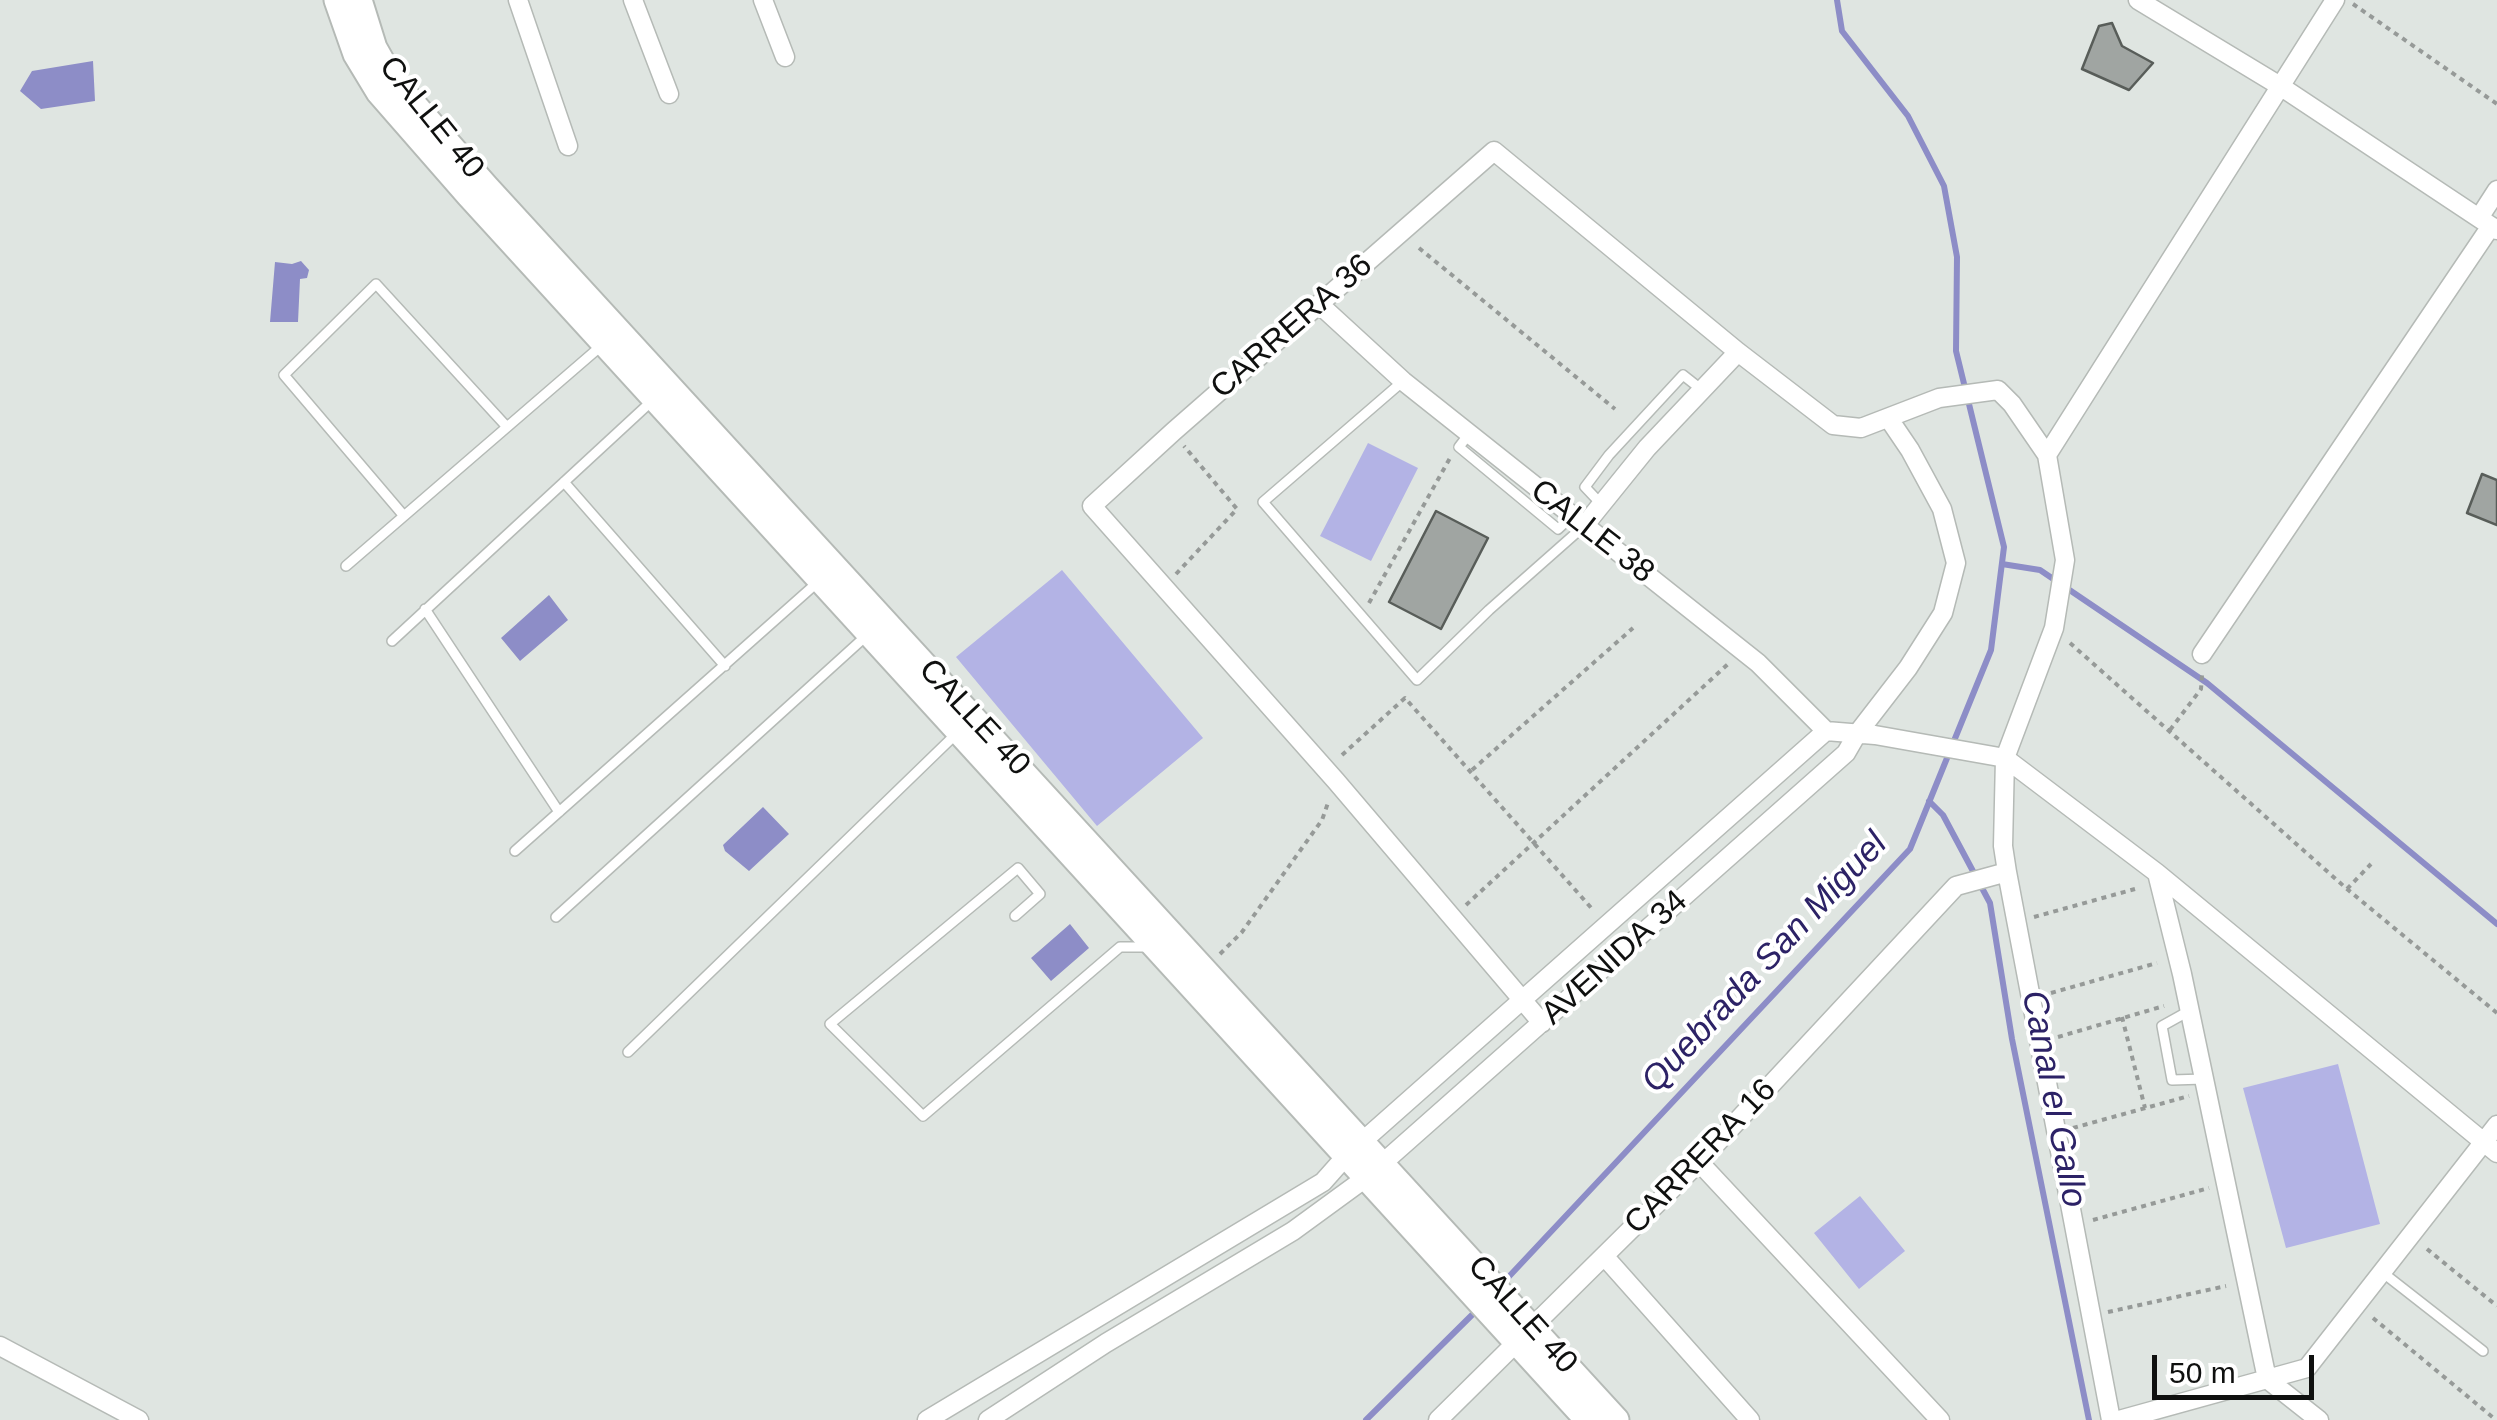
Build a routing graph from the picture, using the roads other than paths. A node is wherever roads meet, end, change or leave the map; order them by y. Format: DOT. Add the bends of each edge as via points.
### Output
graph roads {
  1 [pos="336,0"];
  2 [pos="359,0"];
  3 [pos="518,0"];
  4 [pos="633,0"];
  5 [pos="763,0"];
  6 [pos="2138,0"];
  7 [pos="2344,2"];
  8 [pos="784,56"];
  9 [pos="2280,86"];
  10 [pos="669,94"];
  11 [pos="568,146"];
  12 [pos="2497,190"];
  13 [pos="2489,224"];
  14 [pos="1320,304"];
  15 [pos="610,338"];
  16 [pos="1738,352"];
  17 [pos="1403,381"];
  18 [pos="654,398"];
  19 [pos="1889,420"];
  20 [pos="507,427"];
  21 [pos="2047,455"];
  22 [pos="564,482"];
  23 [pos="404,516"];
  24 [pos="1578,521"];
  25 [pos="346,566"];
  26 [pos="828,574"];
  27 [pos="426,610"];
  28 [pos="876,627"];
  29 [pos="392,641"];
  30 [pos="2202,662"];
  31 [pos="725,666"];
  32 [pos="1826,731"];
  33 [pos="958,732"];
  34 [pos="1866,735"];
  35 [pos="1998,756"];
  36 [pos="1034,800"];
  37 [pos="560,812"];
  38 [pos="515,852"];
  39 [pos="2157,873"];
  40 [pos="1998,874"];
  41 [pos="1015,916"];
  42 [pos="556,917"];
  43 [pos="1162,939"];
  44 [pos="1524,1000"];
  45 [pos="2190,1010"];
  46 [pos="1542,1023"];
  47 [pos="628,1052"];
  48 [pos="2199,1087"];
  49 [pos="2497,1125"];
  50 [pos="2490,1147"];
  51 [pos="1355,1149"];
  52 [pos="1699,1162"];
  53 [pos="1375,1170"];
  54 [pos="1606,1256"];
  55 [pos="2382,1272"];
  56 [pos="1518,1327"];
  57 [pos="0,1346"];
  58 [pos="2484,1351"];
  59 [pos="2267,1379"];
  60 [pos="139,1420"];
  61 [pos="927,1420"];
  62 [pos="988,1420"];
  63 [pos="1438,1420"];
  64 [pos="1588,1420"];
  65 [pos="1616,1420"];
  66 [pos="1750,1420"];
  67 [pos="1940,1420"];
  68 [pos="2111,1420"];
  69 [pos="2120,1420"];
  70 [pos="2318,1420"];
  1 -- 15 [label="main road, CALLE 40" via="378,92"];
  2 -- 15 [label="main road, CALLE 40" via="392,80"];
  3 -- 11 [label="street"];
  4 -- 10 [label="street"];
  5 -- 8 [label="street"];
  6 -- 9 [label="street"];
  7 -- 9 [label="street"];
  9 -- 13 [label="street"];
  9 -- 21 [label="street"];
  12 -- 13 [label="street"];
  13 -- 30 [label="street"];
  14 -- 16 [label="street, CARRERA 36" via="1494,151"];
  14 -- 17 [label="street, CALLE 38"];
  14 -- 44 [label="street, CARRERA 36" via="1092,506"];
  15 -- 18 [label="main road, CALLE 40"];
  15 -- 20 [label="lane"];
  15 -- 26 [label="main road, CALLE 40"];
  16 -- 19 [label="street" via="1833,425 1862,428"];
  16 -- 24 [label="street" via="1602,506"];
  17 -- 24 [label="street, CALLE 38"];
  17 -- 24 [label="lane" via="1263,502 1417,680"];
  18 -- 22 [label="lane"];
  18 -- 26 [label="main road, CALLE 40"];
  19 -- 21 [label="street" via="1939,398 1998,390"];
  19 -- 34 [label="street, AVENIDA 34" via="1942,509 1956,562 1943,612"];
  20 -- 23 [label="lane"];
  20 -- 23 [label="lane" via="376,284 284,375"];
  21 -- 35 [label="street" via="2064,564 2055,625"];
  22 -- 27 [label="lane"];
  22 -- 31 [label="lane"];
  23 -- 25 [label="lane"];
  24 -- 32 [label="street, CALLE 38" via="1758,664"];
  26 -- 28 [label="main road, CALLE 40"];
  26 -- 31 [label="lane"];
  27 -- 29 [label="lane"];
  27 -- 37 [label="lane"];
  28 -- 33 [label="main road, CALLE 40"];
  28 -- 36 [label="main road, CALLE 40"];
  28 -- 42 [label="lane"];
  31 -- 37 [label="lane"];
  32 -- 34 [label="street"];
  32 -- 44 [label="street, AVENIDA 34"];
  33 -- 36 [label="main road, CALLE 40"];
  33 -- 47 [label="lane"];
  34 -- 35 [label="street"];
  34 -- 46 [label="street, AVENIDA 34"];
  35 -- 39 [label="street"];
  35 -- 40 [label="street" via="2004,846"];
  36 -- 43 [label="main road, CALLE 40"];
  37 -- 38 [label="lane"];
  39 -- 45 [label="street"];
  39 -- 50 [label="street"];
  40 -- 52 [label="street, CARRERA 16" via="1956,886"];
  40 -- 68 [label="street"];
  41 -- 43 [label="lane" via="1040,894 1018,868 830,1024 923,1116 1120,946"];
  43 -- 51 [label="main road, CALLE 40"];
  44 -- 46 [label="street"];
  44 -- 51 [label="street, AVENIDA 34"];
  45 -- 48 [label="street"];
  45 -- 48 [label="lane" via="2162,1026 2172,1080"];
  46 -- 53 [label="street, AVENIDA 34"];
  48 -- 59 [label="street"];
  49 -- 50 [label="street"];
  50 -- 55 [label="street"];
  51 -- 53 [label="main road, CALLE 40"];
  51 -- 61 [label="street, AVENIDA 34" via="1323,1182"];
  52 -- 54 [label="street, CARRERA 16"];
  52 -- 67 [label="street"];
  53 -- 56 [label="main road, CALLE 40"];
  53 -- 62 [label="street, AVENIDA 34" via="1293,1231"];
  54 -- 56 [label="street, CARRERA 16"];
  54 -- 66 [label="street"];
  55 -- 58 [label="lane"];
  55 -- 59 [label="street" via="2307,1368"];
  56 -- 63 [label="street, CARRERA 16"];
  56 -- 64 [label="main road, CALLE 40"];
  56 -- 65 [label="main road, CALLE 40"];
  57 -- 60 [label="street"];
  59 -- 69 [label="street"];
  59 -- 70 [label="street"];
}
